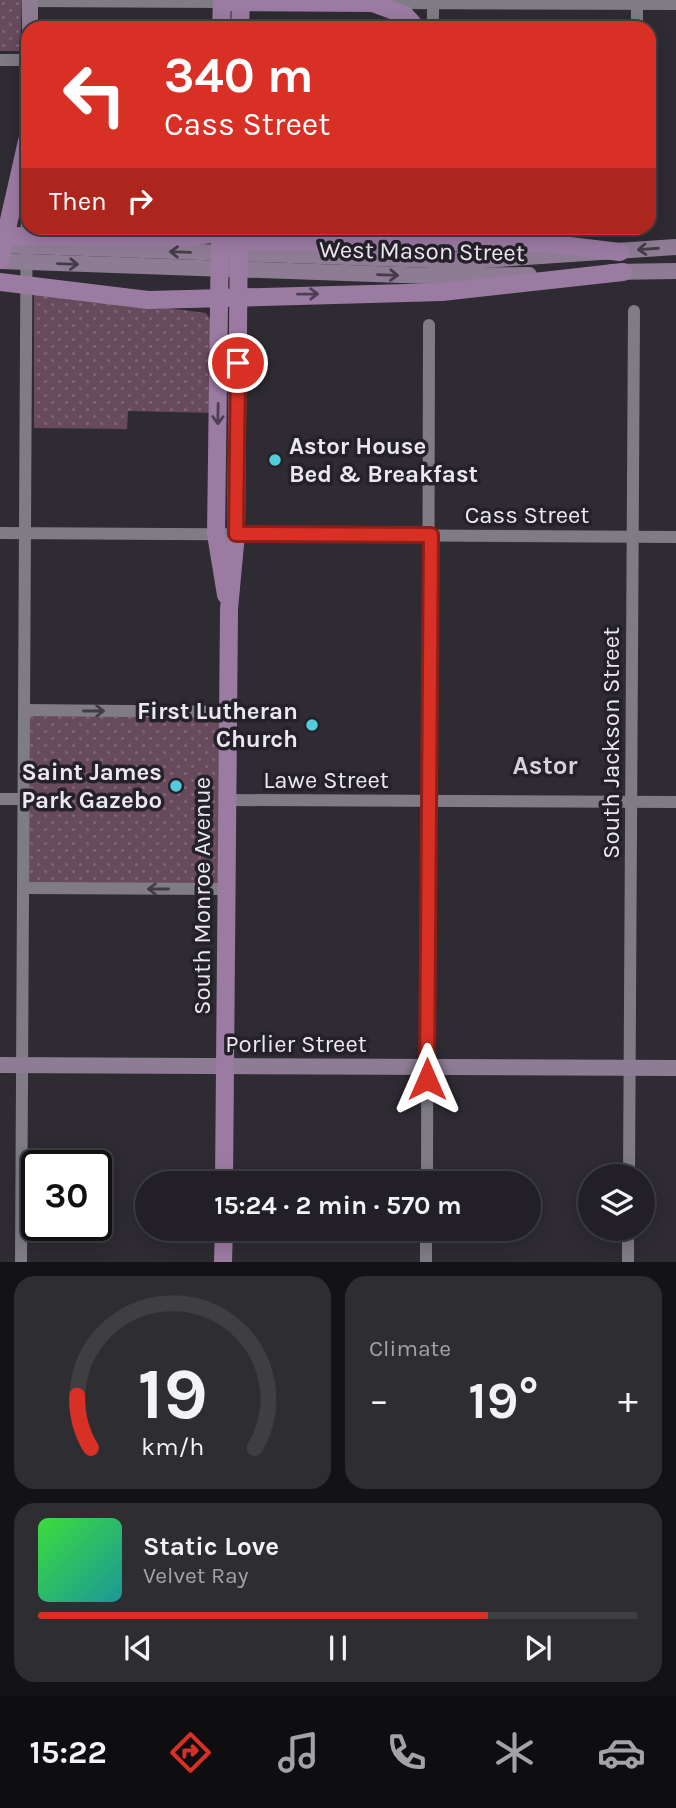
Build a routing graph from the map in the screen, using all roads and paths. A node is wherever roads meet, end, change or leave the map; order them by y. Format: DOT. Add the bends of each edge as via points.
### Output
graph roads {
  1 [pos="30,0"];
  2 [pos="222,1"];
  3 [pos="241,1"];
  4 [pos="433,1"];
  5 [pos="637,2"];
  6 [pos="373,3"];
  7 [pos="676,4"];
  8 [pos="30,21"];
  9 [pos="221,21"];
  10 [pos="240,21"];
  11 [pos="411,21"];
  12 [pos="433,21"];
  13 [pos="637,21"];
  14 [pos="0,60"];
  15 [pos="21,60"];
  16 [pos="21,167"];
  17 [pos="27,235"];
  18 [pos="203,235"];
  19 [pos="220,235"];
  20 [pos="239,235"];
  21 [pos="256,235"];
  22 [pos="303,235"];
  23 [pos="0,236"];
  24 [pos="359,241"];
  25 [pos="0,245"];
  26 [pos="676,247"];
  27 [pos="621,251"];
  28 [pos="0,260"];
  29 [pos="297,264"];
  30 [pos="676,271"];
  31 [pos="623,272"];
  32 [pos="0,282"];
  33 [pos="239,296"];
  34 [pos="220,297"];
  35 [pos="634,311"];
  36 [pos="429,326"];
  37 [pos="0,533"];
  38 [pos="27,533"];
  39 [pos="216,534"];
  40 [pos="236,534"];
  41 [pos="431,535"];
  42 [pos="633,536"];
  43 [pos="676,537"];
  44 [pos="229,609"];
  45 [pos="26,710"];
  46 [pos="228,712"];
  47 [pos="0,799"];
  48 [pos="25,799"];
  49 [pos="227,800"];
  50 [pos="429,801"];
  51 [pos="631,802"];
  52 [pos="676,802"];
  53 [pos="24,888"];
  54 [pos="226,889"];
  55 [pos="0,1065"];
  56 [pos="23,1065"];
  57 [pos="225,1066"];
  58 [pos="427,1068"];
  59 [pos="629,1068"];
  60 [pos="676,1068"];
  61 [pos="629,1164"];
  62 [pos="224,1171"];
  63 [pos="426,1171"];
  64 [pos="224,1241"];
  65 [pos="426,1241"];
  66 [pos="628,1241"];
  67 [pos="22,1262"];
  68 [pos="223,1262"];
  69 [pos="426,1262"];
  70 [pos="628,1262"];
  1 -- 2 [label="street"];
  1 -- 8 [label="main road"];
  2 -- 3 [label="main road"];
  2 -- 9 [label="main road"];
  3 -- 6 [label="main road"];
  3 -- 10 [label="main road"];
  4 -- 5 [label="street"];
  4 -- 6 [label="street"];
  4 -- 12 [label="street"];
  5 -- 7 [label="street"];
  5 -- 13 [label="street"];
  6 -- 11 [label="main road"];
  14 -- 15 [label="street"];
  16 -- 28 [label="main road"];
  17 -- 38 [label="street"];
  18 -- 23 [label="main road"];
  19 -- 34 [label="main road, South Monroe Avenue"];
  20 -- 33 [label="main road, South Monroe Avenue"];
  21 -- 24 [label="main road"];
  22 -- 24 [label="main road"];
  24 -- 27 [label="main road" via="544,243"];
  29 -- 25 [label="main road, West Mason Street, one-way"];
  26 -- 27 [label="main road, West Mason Street, one-way"];
  27 -- 29 [label="main road, West Mason Street"];
  28 -- 29 [label="main road, West Mason Street, one-way"];
  29 -- 31 [label="main road, West Mason Street, one-way" via="486,277"];
  30 -- 31 [label="main road, West Mason Street"];
  33 -- 31 [label="main road, one-way" via="482,289"];
  32 -- 34 [label="main road" via="148,299"];
  33 -- 34 [label="main road"];
  33 -- 40 [label="main road, South Monroe Avenue"];
  34 -- 39 [label="main road, South Monroe Avenue, one-way"];
  35 -- 42 [label="street, South Jackson Street"];
  36 -- 41 [label="street"];
  37 -- 38 [label="street, Cass Street"];
  38 -- 39 [label="street, Cass Street"];
  38 -- 45 [label="street"];
  39 -- 40 [label="street, Cass Street"];
  39 -- 44 [label="main road, South Monroe Avenue"];
  40 -- 41 [label="street, Cass Street"];
  40 -- 44 [label="main road, South Monroe Avenue"];
  41 -- 42 [label="street, Cass Street"];
  41 -- 50 [label="street"];
  42 -- 43 [label="street, Cass Street"];
  42 -- 51 [label="street, South Jackson Street"];
  44 -- 46 [label="main road, South Monroe Avenue"];
  45 -- 46 [label="street, one-way"];
  45 -- 48 [label="street"];
  46 -- 49 [label="main road, South Monroe Avenue"];
  47 -- 48 [label="street"];
  48 -- 53 [label="street"];
  49 -- 50 [label="street, Lawe Street"];
  49 -- 54 [label="main road, South Monroe Avenue"];
  50 -- 51 [label="street, Lawe Street"];
  50 -- 58 [label="street"];
  51 -- 52 [label="street, Lawe Street"];
  51 -- 59 [label="street, South Jackson Street"];
  54 -- 53 [label="street, one-way"];
  53 -- 56 [label="street"];
  54 -- 57 [label="main road, South Monroe Avenue"];
  55 -- 56 [label="main road, Porlier Street"];
  56 -- 57 [label="main road, Porlier Street"];
  56 -- 67 [label="street"];
  57 -- 58 [label="main road, Porlier Street"];
  57 -- 62 [label="main road, South Monroe Avenue"];
  58 -- 59 [label="main road, Porlier Street"];
  58 -- 63 [label="street"];
  59 -- 60 [label="main road, Porlier Street"];
  59 -- 61 [label="street, South Jackson Street"];
  64 -- 68 [label="main road"];
  65 -- 69 [label="street"];
  66 -- 70 [label="street"];
}
